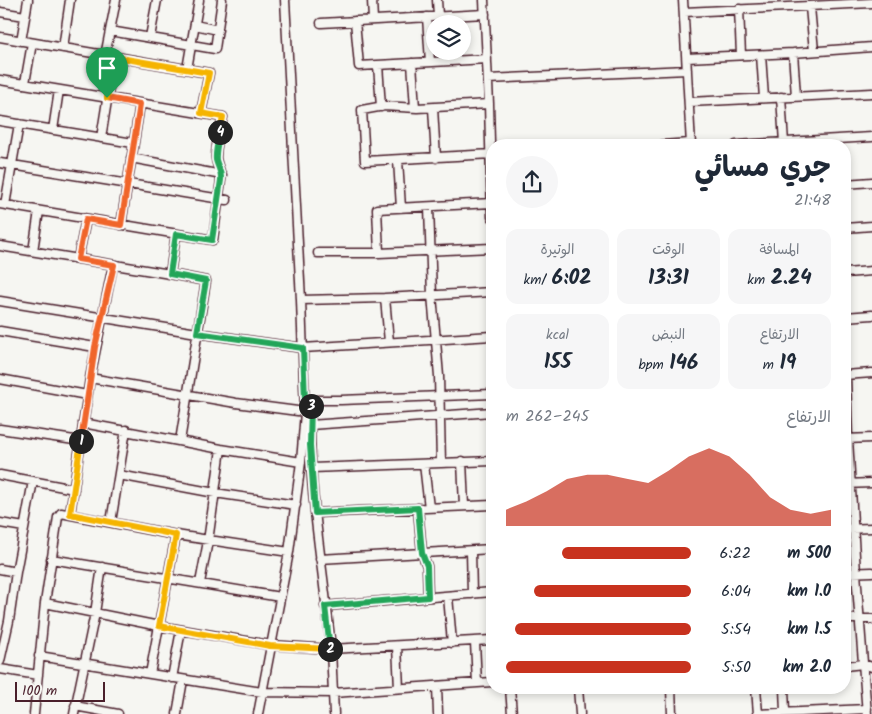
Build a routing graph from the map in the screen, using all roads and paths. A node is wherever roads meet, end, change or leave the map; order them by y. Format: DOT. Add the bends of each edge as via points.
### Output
graph roads {
  1 [pos="28,0"];
  2 [pos="70,0"];
  3 [pos="116,0"];
  4 [pos="157,0"];
  5 [pos="199,0"];
  6 [pos="222,0"];
  7 [pos="285,0"];
  8 [pos="372,0"];
  9 [pos="437,0"];
  10 [pos="484,0"];
  11 [pos="684,0"];
  12 [pos="872,3"];
  13 [pos="775,4"];
  14 [pos="810,6"];
  15 [pos="739,9"];
  16 [pos="0,12"];
  17 [pos="684,12"];
  18 [pos="485,14"];
  19 [pos="438,15"];
  20 [pos="462,15"];
  21 [pos="25,16"];
  22 [pos="426,17"];
  23 [pos="374,20"];
  24 [pos="355,21"];
  25 [pos="321,23"];
  26 [pos="195,25"];
  27 [pos="218,30"];
  28 [pos="110,31"];
  29 [pos="0,37"];
  30 [pos="150,37"];
  31 [pos="21,41"];
  32 [pos="32,42"];
  33 [pos="191,44"];
  34 [pos="63,48"];
  35 [pos="872,48"];
  36 [pos="814,51"];
  37 [pos="793,53"];
  38 [pos="741,55"];
  39 [pos="760,55"];
  40 [pos="105,56"];
  41 [pos="114,57"];
  42 [pos="686,58"];
  43 [pos="487,59"];
  44 [pos="430,62"];
  45 [pos="412,63"];
  46 [pos="378,66"];
  47 [pos="187,69"];
  48 [pos="687,70"];
  49 [pos="488,79"];
  50 [pos="0,80"];
  51 [pos="25,84"];
  52 [pos="59,90"];
  53 [pos="872,93"];
  54 [pos="796,96"];
  55 [pos="781,97"];
  56 [pos="107,98"];
  57 [pos="764,98"];
  58 [pos="688,102"];
  59 [pos="140,104"];
  60 [pos="489,104"];
  61 [pos="380,107"];
  62 [pos="415,108"];
  63 [pos="433,108"];
  64 [pos="201,113"];
  65 [pos="0,121"];
  66 [pos="19,124"];
  67 [pos="53,130"];
  68 [pos="872,136"];
  69 [pos="101,138"];
  70 [pos="490,139"];
  71 [pos="690,139"];
  72 [pos="784,139"];
  73 [pos="849,139"];
  74 [pos="133,143"];
  75 [pos="486,154"];
  76 [pos="131,158"];
  77 [pos="436,158"];
  78 [pos="398,160"];
  79 [pos="0,163"];
  80 [pos="12,165"];
  81 [pos="222,175"];
  82 [pos="872,182"];
  83 [pos="127,184"];
  84 [pos="851,184"];
  85 [pos="223,200"];
  86 [pos="486,203"];
  87 [pos="3,204"];
  88 [pos="429,207"];
  89 [pos="401,208"];
  90 [pos="40,211"];
  91 [pos="86,219"];
  92 [pos="121,225"];
  93 [pos="872,226"];
  94 [pos="851,228"];
  95 [pos="176,234"];
  96 [pos="0,246"];
  97 [pos="486,248"];
  98 [pos="33,251"];
  99 [pos="431,251"];
  100 [pos="318,253"];
  101 [pos="379,253"];
  102 [pos="78,259"];
  103 [pos="114,265"];
  104 [pos="872,271"];
  105 [pos="851,273"];
  106 [pos="170,274"];
  107 [pos="486,292"];
  108 [pos="432,296"];
  109 [pos="385,298"];
  110 [pos="301,300"];
  111 [pos="0,301"];
  112 [pos="872,315"];
  113 [pos="851,317"];
  114 [pos="102,318"];
  115 [pos="0,331"];
  116 [pos="197,333"];
  117 [pos="486,336"];
  118 [pos="435,340"];
  119 [pos="389,342"];
  120 [pos="95,347"];
  121 [pos="303,348"];
  122 [pos="872,374"];
  123 [pos="851,375"];
  124 [pos="90,378"];
  125 [pos="0,380"];
  126 [pos="486,394"];
  127 [pos="87,395"];
  128 [pos="187,395"];
  129 [pos="439,396"];
  130 [pos="308,400"];
  131 [pos="305,412"];
  132 [pos="486,412"];
  133 [pos="439,416"];
  134 [pos="84,423"];
  135 [pos="310,425"];
  136 [pos="0,429"];
  137 [pos="126,430"];
  138 [pos="872,438"];
  139 [pos="851,439"];
  140 [pos="81,441"];
  141 [pos="180,441"];
  142 [pos="221,449"];
  143 [pos="462,461"];
  144 [pos="486,461"];
  145 [pos="301,462"];
  146 [pos="441,463"];
  147 [pos="424,464"];
  148 [pos="312,468"];
  149 [pos="0,475"];
  150 [pos="119,475"];
  151 [pos="33,481"];
  152 [pos="872,482"];
  153 [pos="851,484"];
  154 [pos="74,489"];
  155 [pos="215,493"];
  156 [pos="296,505"];
  157 [pos="486,505"];
  158 [pos="464,506"];
  159 [pos="418,508"];
  160 [pos="429,508"];
  161 [pos="315,513"];
  162 [pos="70,514"];
  163 [pos="111,522"];
  164 [pos="0,523"];
  165 [pos="24,527"];
  166 [pos="872,528"];
  167 [pos="851,529"];
  168 [pos="176,535"];
  169 [pos="208,540"];
  170 [pos="851,542"];
  171 [pos="486,550"];
  172 [pos="471,551"];
  173 [pos="289,552"];
  174 [pos="422,553"];
  175 [pos="51,560"];
  176 [pos="320,560"];
  177 [pos="102,567"];
  178 [pos="0,569"];
  179 [pos="16,572"];
  180 [pos="872,572"];
  181 [pos="851,573"];
  182 [pos="856,573"];
  183 [pos="167,579"];
  184 [pos="200,583"];
  185 [pos="486,593"];
  186 [pos="472,594"];
  187 [pos="448,596"];
  188 [pos="280,597"];
  189 [pos="428,597"];
  190 [pos="45,603"];
  191 [pos="325,606"];
  192 [pos="95,613"];
  193 [pos="0,619"];
  194 [pos="859,619"];
  195 [pos="872,619"];
  196 [pos="851,620"];
  197 [pos="9,621"];
  198 [pos="159,626"];
  199 [pos="181,630"];
  200 [pos="486,641"];
  201 [pos="475,642"];
  202 [pos="452,643"];
  203 [pos="270,646"];
  204 [pos="397,646"];
  205 [pos="331,649"];
  206 [pos="39,656"];
  207 [pos="0,661"];
  208 [pos="84,664"];
  209 [pos="863,664"];
  210 [pos="851,665"];
  211 [pos="872,667"];
  212 [pos="0,668"];
  213 [pos="150,674"];
  214 [pos="38,675"];
  215 [pos="172,678"];
  216 [pos="183,680"];
  217 [pos="486,682"];
  218 [pos="477,683"];
  219 [pos="437,686"];
  220 [pos="399,688"];
  221 [pos="262,692"];
  222 [pos="333,693"];
  223 [pos="510,694"];
  224 [pos="578,694"];
  225 [pos="671,694"];
  226 [pos="756,694"];
  227 [pos="784,694"];
  228 [pos="75,710"];
  229 [pos="785,712"];
  230 [pos="867,712"];
  231 [pos="807,713"];
  232 [pos="34,714"];
  233 [pos="118,714"];
  234 [pos="177,714"];
  235 [pos="258,714"];
  236 [pos="334,714"];
  237 [pos="438,714"];
  238 [pos="512,714"];
  239 [pos="580,714"];
  240 [pos="672,714"];
  241 [pos="757,714"];
  1 -- 21 [label="street"];
  2 -- 34 [label="street"];
  3 -- 28 [label="street"];
  4 -- 30 [label="street"];
  5 -- 26 [label="street"];
  6 -- 27 [label="street"];
  7 -- 110 [label="street"];
  8 -- 23 [label="street"];
  9 -- 19 [label="street"];
  10 -- 18 [label="street"];
  11 -- 17 [label="street"];
  12 -- 14 [label="street"];
  13 -- 14 [label="street"];
  13 -- 15 [label="street"];
  14 -- 36 [label="street"];
  15 -- 17 [label="street"];
  15 -- 38 [label="street"];
  16 -- 21 [label="street"];
  17 -- 42 [label="street"];
  18 -- 20 [label="street"];
  18 -- 43 [label="street"];
  21 -- 31 [label="street"];
  22 -- 23 [label="street"];
  23 -- 24 [label="street"];
  24 -- 25 [label="street"];
  24 -- 46 [label="street" via="359,66"];
  26 -- 27 [label="street"];
  26 -- 33 [label="street"];
  27 -- 33 [label="street" via="216,49"];
  28 -- 30 [label="street"];
  28 -- 40 [label="street"];
  29 -- 31 [label="street"];
  30 -- 33 [label="street"];
  31 -- 32 [label="street"];
  32 -- 34 [label="street"];
  32 -- 51 [label="street"];
  33 -- 47 [label="street"];
  34 -- 40 [label="street"];
  35 -- 36 [label="street"];
  36 -- 37 [label="street"];
  37 -- 39 [label="street"];
  37 -- 54 [label="street"];
  38 -- 39 [label="street"];
  38 -- 42 [label="street"];
  39 -- 57 [label="street"];
  40 -- 41 [label="street"];
  41 -- 47 [label="street"];
  41 -- 56 [label="street"];
  42 -- 48 [label="street"];
  43 -- 44 [label="street"];
  43 -- 49 [label="street"];
  44 -- 45 [label="street"];
  45 -- 46 [label="street"];
  45 -- 62 [label="street"];
  46 -- 61 [label="street"];
  47 -- 64 [label="street" via="209,73"];
  48 -- 49 [label="street"];
  48 -- 58 [label="street"];
  49 -- 60 [label="street"];
  50 -- 51 [label="street"];
  51 -- 52 [label="street"];
  52 -- 56 [label="street"];
  52 -- 67 [label="street"];
  53 -- 54 [label="street"];
  54 -- 55 [label="street"];
  55 -- 57 [label="street"];
  55 -- 72 [label="street"];
  56 -- 59 [label="street"];
  56 -- 69 [label="street"];
  57 -- 58 [label="street"];
  58 -- 71 [label="street"];
  59 -- 64 [label="street"];
  59 -- 74 [label="street"];
  60 -- 63 [label="street"];
  60 -- 70 [label="street"];
  61 -- 62 [label="street"];
  61 -- 78 [label="street" via="362,110 365,161"];
  62 -- 63 [label="street"];
  63 -- 77 [label="street"];
  64 -- 81 [label="street" via="223,117 216,156"];
  65 -- 66 [label="street"];
  66 -- 67 [label="street"];
  66 -- 80 [label="street"];
  67 -- 69 [label="street"];
  68 -- 73 [label="street"];
  69 -- 74 [label="street"];
  74 -- 76 [label="street"];
  75 -- 77 [label="street"];
  76 -- 81 [label="street"];
  76 -- 83 [label="street"];
  77 -- 78 [label="street"];
  78 -- 89 [label="street"];
  79 -- 80 [label="street"];
  80 -- 83 [label="street"];
  80 -- 87 [label="street"];
  81 -- 85 [label="street"];
  82 -- 84 [label="street"];
  83 -- 85 [label="street"];
  83 -- 92 [label="street"];
  85 -- 95 [label="street" via="212,240"];
  86 -- 88 [label="street"];
  87 -- 90 [label="street"];
  88 -- 89 [label="street"];
  88 -- 99 [label="street"];
  89 -- 101 [label="street" via="377,209"];
  90 -- 91 [label="street"];
  90 -- 98 [label="street"];
  91 -- 92 [label="street"];
  91 -- 102 [label="street"];
  92 -- 95 [label="street"];
  93 -- 94 [label="street"];
  95 -- 106 [label="street"];
  96 -- 98 [label="street"];
  97 -- 99 [label="street"];
  98 -- 102 [label="street"];
  99 -- 101 [label="street"];
  99 -- 108 [label="street"];
  100 -- 101 [label="street"];
  102 -- 103 [label="street"];
  103 -- 106 [label="street"];
  103 -- 114 [label="street"];
  104 -- 105 [label="street"];
  106 -- 116 [label="street" via="206,281"];
  107 -- 108 [label="street"];
  108 -- 109 [label="street"];
  108 -- 118 [label="street"];
  109 -- 110 [label="street"];
  109 -- 119 [label="street"];
  110 -- 121 [label="street"];
  111 -- 114 [label="street"];
  112 -- 113 [label="street"];
  114 -- 116 [label="street"];
  114 -- 120 [label="street"];
  115 -- 120 [label="street"];
  116 -- 121 [label="street"];
  116 -- 128 [label="street"];
  117 -- 118 [label="street"];
  118 -- 119 [label="street"];
  118 -- 129 [label="street"];
  119 -- 121 [label="street"];
  120 -- 124 [label="street"];
  121 -- 130 [label="street"];
  122 -- 123 [label="street"];
  124 -- 127 [label="street"];
  124 -- 128 [label="street"];
  125 -- 127 [label="street"];
  126 -- 129 [label="street"];
  127 -- 134 [label="street"];
  128 -- 131 [label="street"];
  128 -- 141 [label="street"];
  129 -- 130 [label="street"];
  129 -- 133 [label="street"];
  130 -- 131 [label="street"];
  130 -- 135 [label="street"];
  131 -- 145 [label="street"];
  132 -- 133 [label="street"];
  133 -- 135 [label="street"];
  133 -- 146 [label="street"];
  134 -- 137 [label="street"];
  134 -- 140 [label="street"];
  135 -- 148 [label="street"];
  136 -- 140 [label="street"];
  137 -- 141 [label="street"];
  137 -- 150 [label="street"];
  138 -- 139 [label="street"];
  140 -- 154 [label="street"];
  141 -- 142 [label="street"];
  142 -- 145 [label="street"];
  142 -- 155 [label="street"];
  143 -- 144 [label="street"];
  143 -- 146 [label="street"];
  143 -- 158 [label="street"];
  145 -- 156 [label="street"];
  146 -- 147 [label="street"];
  147 -- 148 [label="street"];
  147 -- 160 [label="street"];
  148 -- 161 [label="street"];
  149 -- 151 [label="street"];
  150 -- 155 [label="street"];
  150 -- 163 [label="street"];
  151 -- 154 [label="street"];
  151 -- 165 [label="street"];
  152 -- 153 [label="street"];
  154 -- 162 [label="street"];
  155 -- 156 [label="street"];
  155 -- 169 [label="street"];
  156 -- 173 [label="street"];
  157 -- 158 [label="street"];
  158 -- 160 [label="street"];
  159 -- 160 [label="street"];
  159 -- 161 [label="street"];
  159 -- 174 [label="street"];
  161 -- 176 [label="street"];
  162 -- 163 [label="street"];
  162 -- 175 [label="street" via="61,513 58,517"];
  163 -- 168 [label="street"];
  164 -- 165 [label="street"];
  165 -- 179 [label="street"];
  166 -- 167 [label="street"];
  168 -- 169 [label="street"];
  168 -- 183 [label="street"];
  169 -- 173 [label="street"];
  169 -- 184 [label="street"];
  170 -- 182 [label="street"];
  171 -- 172 [label="street"];
  172 -- 174 [label="street"];
  172 -- 186 [label="street"];
  173 -- 188 [label="street"];
  174 -- 176 [label="street"];
  174 -- 189 [label="street" via="427,566"];
  175 -- 177 [label="street"];
  175 -- 190 [label="street"];
  176 -- 191 [label="street"];
  177 -- 183 [label="street"];
  177 -- 192 [label="street"];
  178 -- 179 [label="street"];
  179 -- 197 [label="street"];
  180 -- 182 [label="street"];
  181 -- 182 [label="street"];
  182 -- 194 [label="street"];
  183 -- 184 [label="street"];
  183 -- 198 [label="street"];
  184 -- 188 [label="street"];
  185 -- 186 [label="street"];
  186 -- 187 [label="street"];
  187 -- 189 [label="street"];
  187 -- 202 [label="street"];
  188 -- 203 [label="street"];
  189 -- 191 [label="street"];
  190 -- 192 [label="street"];
  190 -- 206 [label="street"];
  191 -- 205 [label="street"];
  192 -- 198 [label="street"];
  192 -- 208 [label="street"];
  193 -- 197 [label="street"];
  194 -- 195 [label="street"];
  194 -- 196 [label="street"];
  194 -- 209 [label="street"];
  197 -- 207 [label="street"];
  198 -- 199 [label="street"];
  198 -- 213 [label="street"];
  199 -- 203 [label="street"];
  199 -- 215 [label="street"];
  200 -- 201 [label="street"];
  201 -- 202 [label="street"];
  201 -- 218 [label="street"];
  202 -- 204 [label="street"];
  203 -- 205 [label="street"];
  203 -- 221 [label="street"];
  204 -- 205 [label="street"];
  204 -- 220 [label="street"];
  205 -- 222 [label="street"];
  206 -- 208 [label="street"];
  206 -- 214 [label="street"];
  208 -- 213 [label="street"];
  208 -- 228 [label="street"];
  209 -- 210 [label="street"];
  209 -- 211 [label="street"];
  209 -- 230 [label="street"];
  212 -- 214 [label="street"];
  213 -- 215 [label="street"];
  214 -- 232 [label="street"];
  215 -- 216 [label="street"];
  216 -- 221 [label="street"];
  216 -- 234 [label="street"];
  217 -- 218 [label="street"];
  218 -- 219 [label="street"];
  219 -- 220 [label="street"];
  219 -- 237 [label="street"];
  220 -- 222 [label="street"];
  221 -- 222 [label="street"];
  221 -- 235 [label="street"];
  222 -- 236 [label="street"];
  223 -- 238 [label="street"];
  224 -- 239 [label="street"];
  225 -- 240 [label="street"];
  226 -- 241 [label="street"];
  227 -- 229 [label="street"];
  228 -- 233 [label="street"];
  229 -- 231 [label="street"];
  229 -- 241 [label="street"];
  230 -- 231 [label="street"];
}
